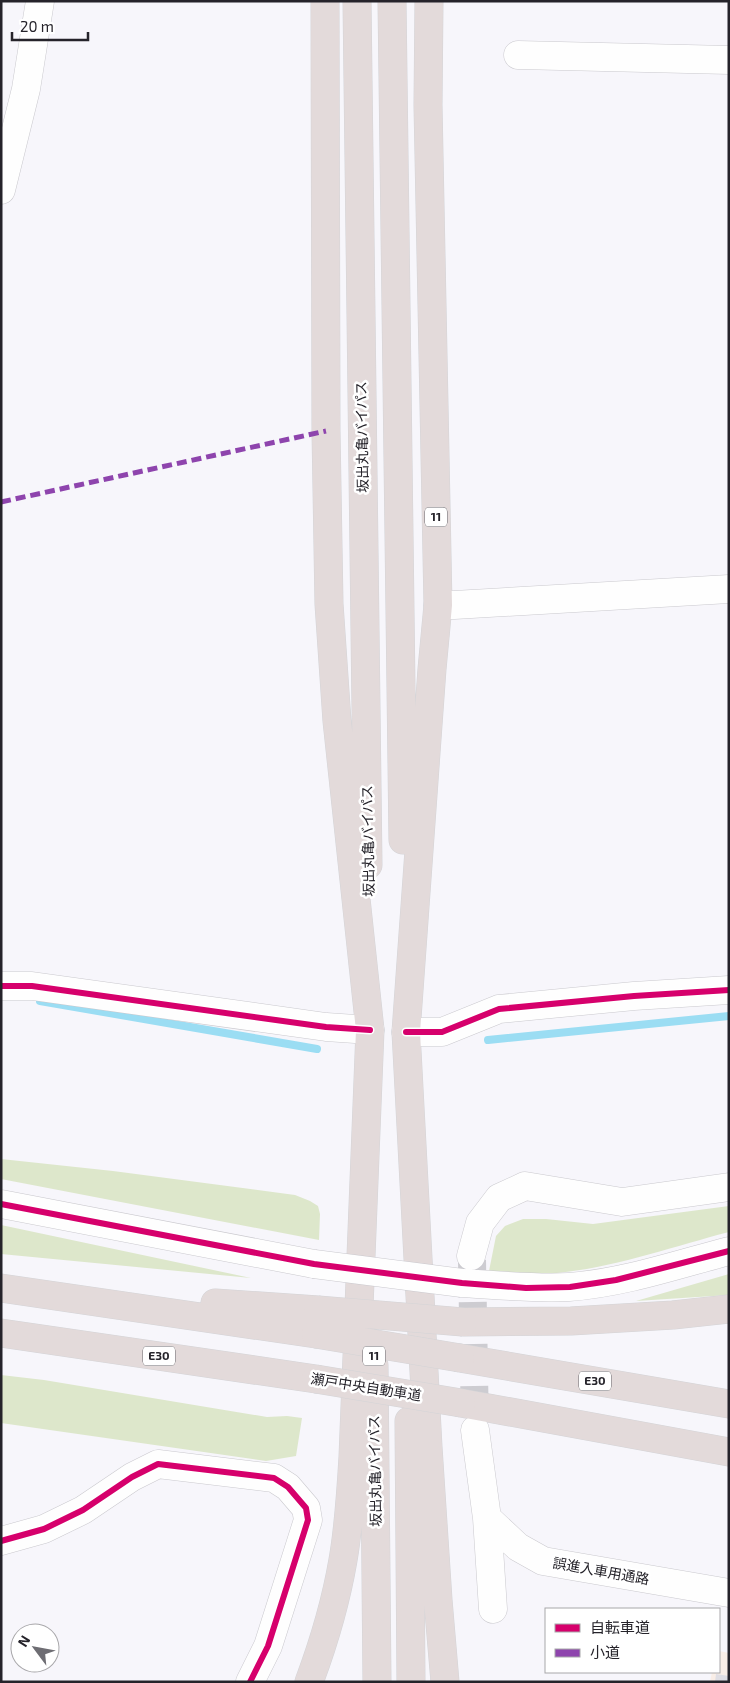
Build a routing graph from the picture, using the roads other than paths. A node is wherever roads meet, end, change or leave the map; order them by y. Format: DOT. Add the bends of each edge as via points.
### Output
graph roads {
  1 [pos="40,1"];
  2 [pos="325,1"];
  3 [pos="357,1"];
  4 [pos="392,1"];
  5 [pos="429,1"];
  6 [pos="518,55"];
  7 [pos="729,60"];
  8 [pos="1,190"];
  9 [pos="729,589"];
  10 [pos="438,605"];
  11 [pos="1,986"];
  12 [pos="729,990"];
  13 [pos="370,1030"];
  14 [pos="406,1032"];
  15 [pos="729,1187"];
  16 [pos="1,1204"];
  17 [pos="729,1251"];
  18 [pos="472,1256"];
  19 [pos="6,1289"];
  20 [pos="729,1309"];
  21 [pos="317,1322"];
  22 [pos="1,1333"];
  23 [pos="729,1404"];
  24 [pos="475,1430"];
  25 [pos="729,1452"];
  26 [pos="487,1518"];
  27 [pos="1,1541"];
  28 [pos="729,1593"];
  29 [pos="493,1608"];
  30 [pos="250,1682"];
  31 [pos="309,1682"];
  32 [pos="378,1682"];
  33 [pos="411,1682"];
  34 [pos="445,1682"];
  1 -- 8 [label="street" via="26,89"];
  2 -- 13 [label="highway, 11" via="329,604 337,721"];
  3 -- 13 [label="highway, 坂出丸亀バイパス / 11"];
  4 -- 14 [label="highway, 11"];
  5 -- 10 [label="highway, 11" via="428,114"];
  6 -- 7 [label="street"];
  9 -- 10 [label="street"];
  10 -- 14 [label="highway, 11"];
  11 -- 13 [label="street" via="32,986 326,1027"];
  12 -- 14 [label="street" via="499,1009 442,1032"];
  13 -- 31 [label="highway" via="349,1514 335,1598"];
  13 -- 32 [label="highway, 坂出丸亀バイパス / 11"];
  14 -- 33 [label="highway, 11"];
  14 -- 34 [label="highway" via="428,1447"];
  15 -- 18 [label="street" via="622,1202 525,1186 499,1198 480,1223"];
  16 -- 17 [label="street, bridge" via="314,1264 526,1288 570,1287 616,1280"];
  19 -- 21 [label="highway"];
  20 -- 21 [label="highway, bridge" via="571,1321"];
  21 -- 23 [label="highway, E30, bridge" via="460,1358"];
  22 -- 25 [label="highway, 瀬戸中央自動車道 / E30, bridge" via="316,1379"];
  24 -- 26 [label="street"];
  26 -- 28 [label="street, 誤進入車用通路" via="518,1547 543,1561"];
  26 -- 29 [label="street"];
  27 -- 30 [label="street" via="44,1529 83,1510 132,1477 158,1464 274,1478 288,1487 306,1508 308,1520 268,1646"];
}
